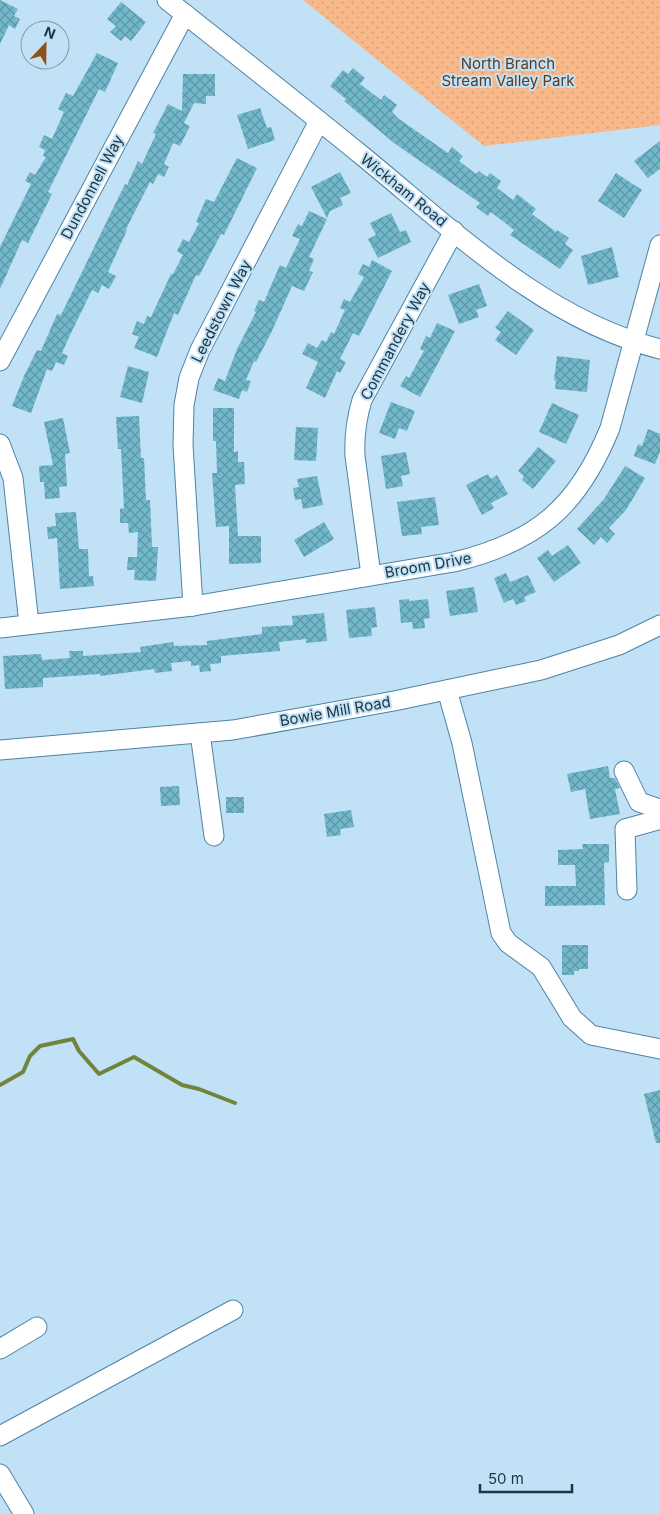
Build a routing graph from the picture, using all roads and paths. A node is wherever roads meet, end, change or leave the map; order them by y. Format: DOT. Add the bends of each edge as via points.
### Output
graph roads {
  1 [pos="167,0"];
  2 [pos="185,14"];
  3 [pos="319,121"];
  4 [pos="454,231"];
  5 [pos="660,245"];
  6 [pos="634,342"];
  7 [pos="660,349"];
  8 [pos="0,361"];
  9 [pos="0,444"];
  10 [pos="371,575"];
  11 [pos="193,606"];
  12 [pos="29,624"];
  13 [pos="660,625"];
  14 [pos="0,628"];
  15 [pos="447,690"];
  16 [pos="200,733"];
  17 [pos="0,750"];
  18 [pos="624,771"];
  19 [pos="660,809"];
  20 [pos="660,818"];
  21 [pos="214,836"];
  22 [pos="627,890"];
  23 [pos="660,1050"];
  24 [pos="233,1310"];
  25 [pos="37,1327"];
  26 [pos="0,1349"];
  27 [pos="0,1436"];
  28 [pos="0,1474"];
  29 [pos="24,1514"];
  1 -- 2 [label="street, Wickham Road"];
  2 -- 3 [label="street, Wickham Road"];
  2 -- 8 [label="street, Dundonnell Way"];
  3 -- 4 [label="street, Wickham Road"];
  3 -- 11 [label="street, Leedstown Way" via="200,350 189,378 184,405 183,445"];
  4 -- 6 [label="street, Wickham Road" via="563,310"];
  4 -- 10 [label="street, Commandery Way" via="362,400 356,419 355,456"];
  5 -- 6 [label="street, Broom Drive"];
  6 -- 7 [label="street, Wickham Road"];
  6 -- 10 [label="street, Broom Drive" via="610,428 599,455 569,500 547,522 517,542 489,554"];
  9 -- 12 [label="street" via="13,478"];
  10 -- 11 [label="street, Broom Drive"];
  11 -- 12 [label="street, Broom Drive"];
  12 -- 14 [label="street, Broom Drive"];
  13 -- 15 [label="street, Bowie Mill Road" via="618,646 541,670"];
  15 -- 16 [label="street, Bowie Mill Road" via="233,730"];
  15 -- 23 [label="street" via="462,743 501,934 541,967 572,1018 591,1035"];
  16 -- 17 [label="street, Bowie Mill Road"];
  16 -- 21 [label="street"];
  18 -- 19 [label="street" via="639,802"];
  20 -- 22 [label="street" via="625,829"];
  24 -- 27 [label="street"];
  25 -- 26 [label="street"];
  28 -- 29 [label="street"];
}
